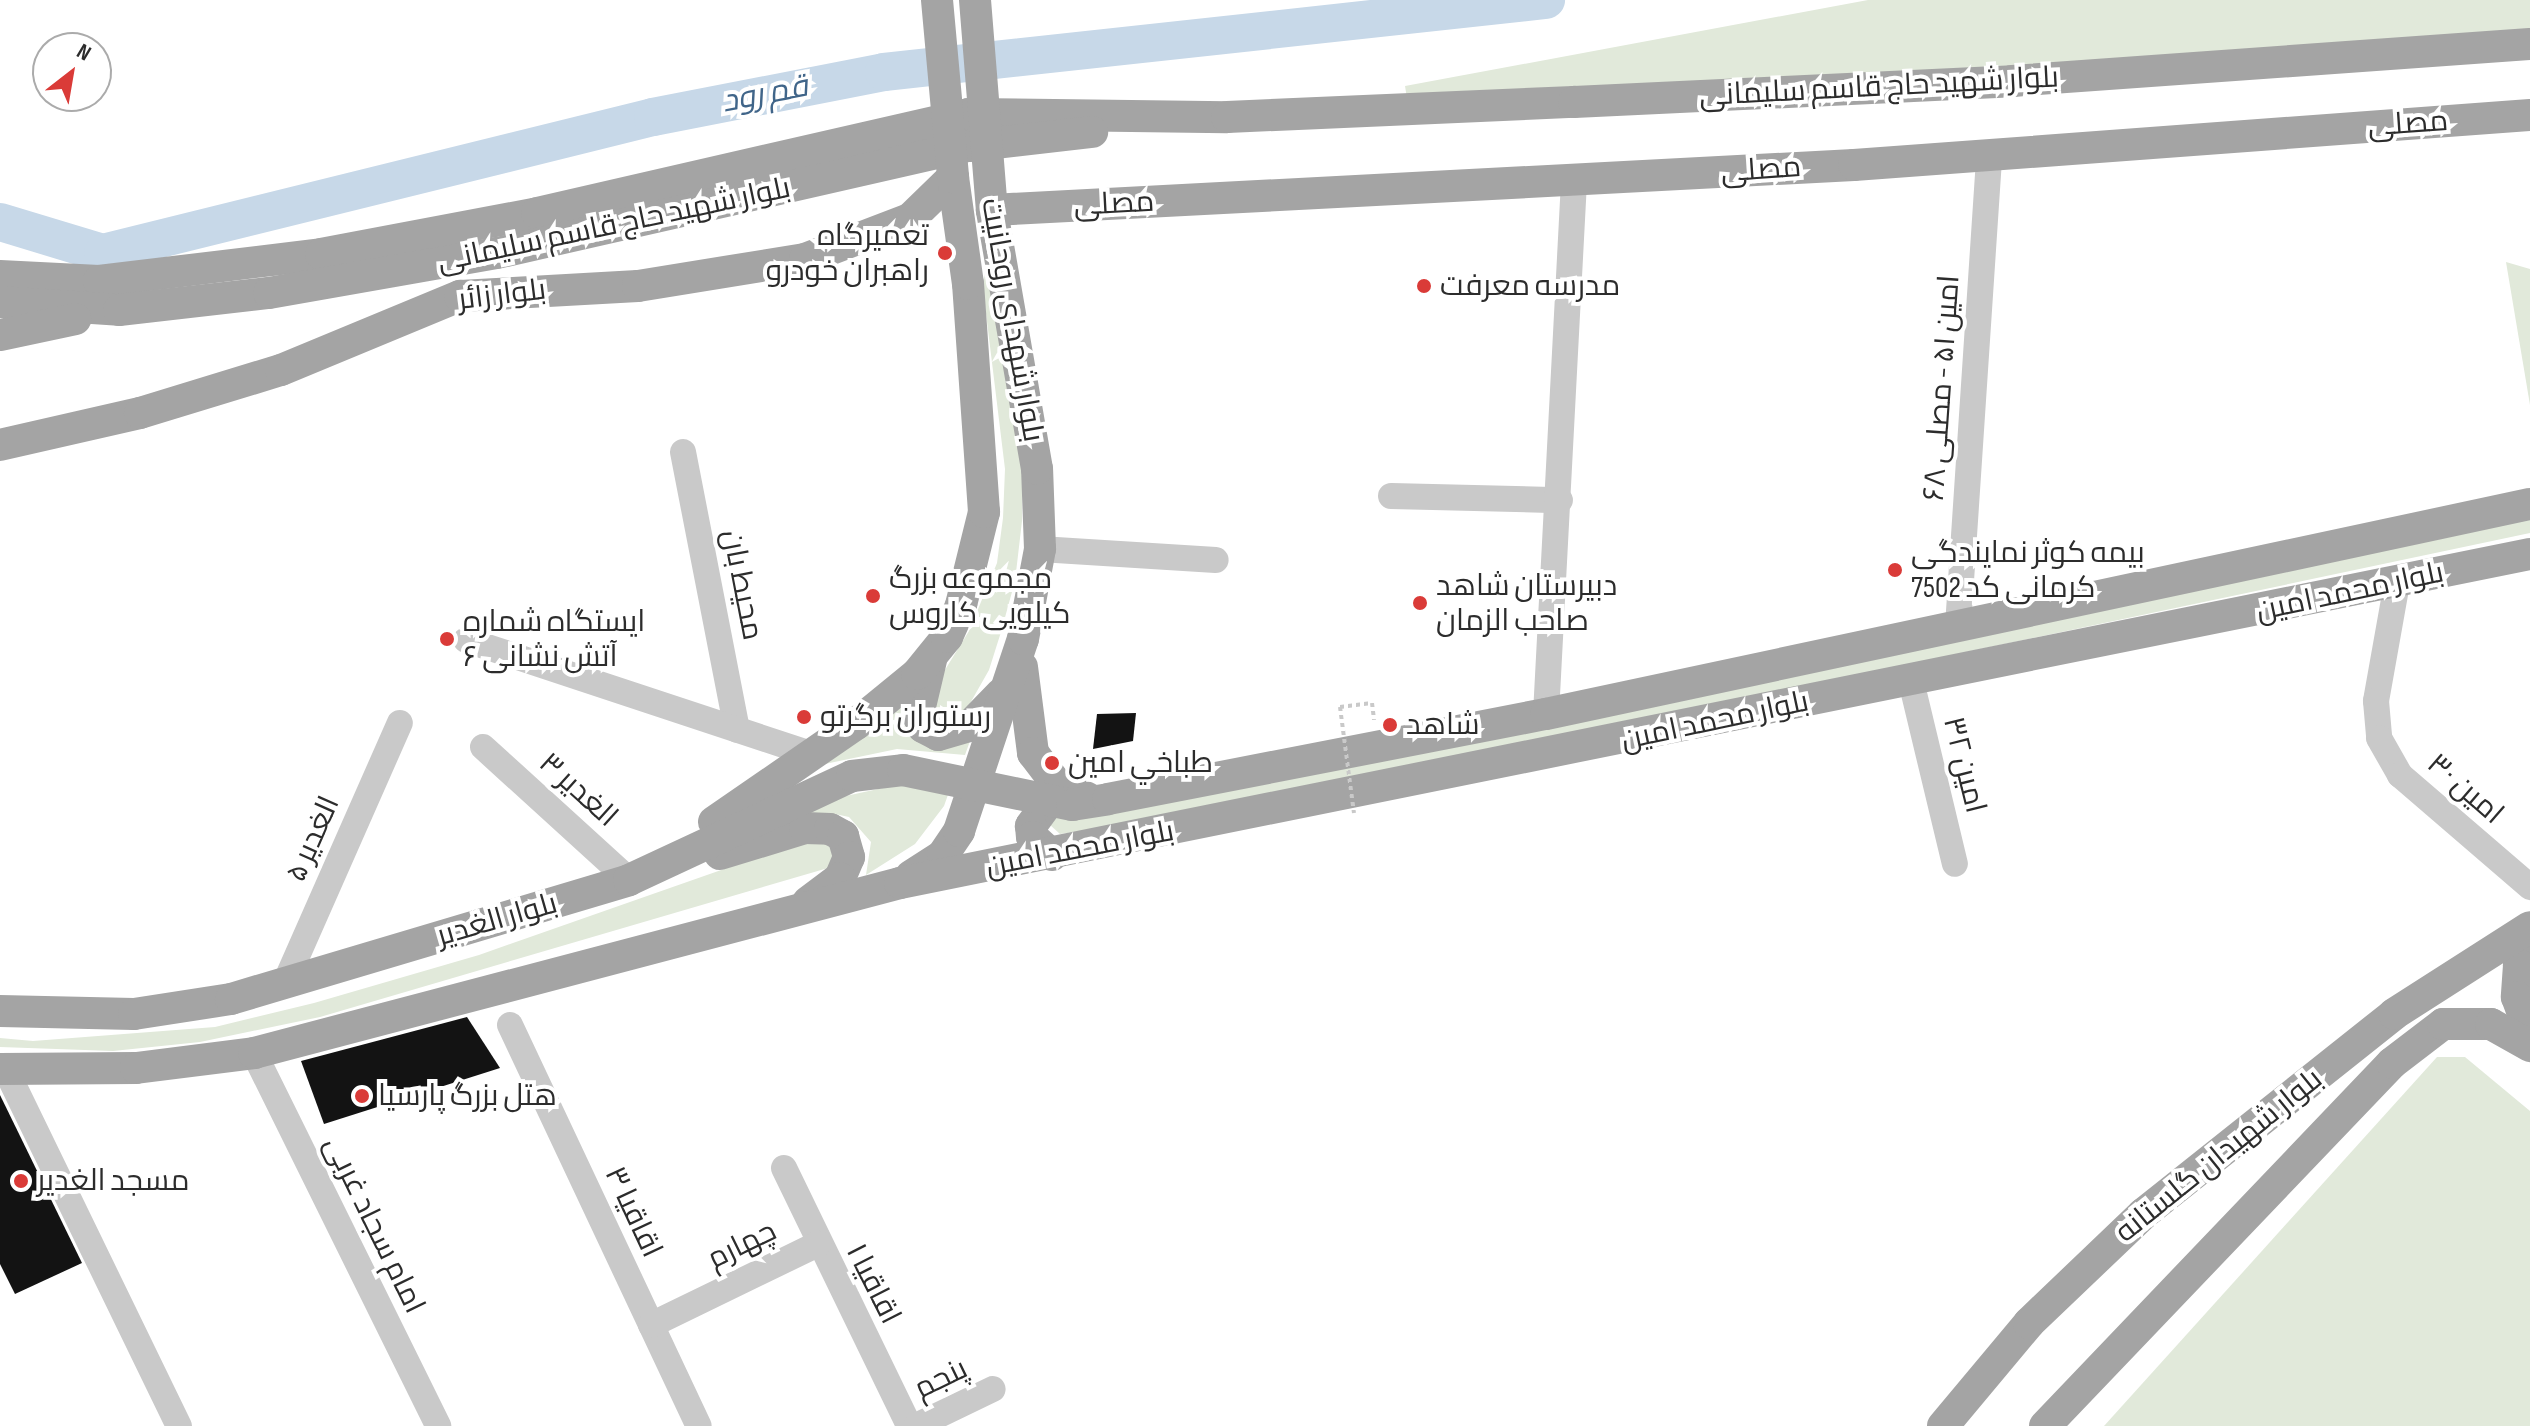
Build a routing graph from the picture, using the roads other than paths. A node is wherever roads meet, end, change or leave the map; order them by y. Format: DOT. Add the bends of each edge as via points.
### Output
graph roads {
  1 [pos="937,0"];
  2 [pos="975,0"];
  3 [pos="2530,44"];
  4 [pos="2530,115"];
  5 [pos="1227,117"];
  6 [pos="1989,155"];
  7 [pos="953,177"];
  8 [pos="1574,182"];
  9 [pos="992,210"];
  10 [pos="0,276"];
  11 [pos="0,302"];
  12 [pos="119,310"];
  13 [pos="0,335"];
  14 [pos="0,445"];
  15 [pos="683,452"];
  16 [pos="1391,496"];
  17 [pos="1560,500"];
  18 [pos="2530,504"];
  19 [pos="1040,549"];
  20 [pos="2530,554"];
  21 [pos="1216,560"];
  22 [pos="2397,583"];
  23 [pos="1958,626"];
  24 [pos="1023,639"];
  25 [pos="466,640"];
  26 [pos="934,653"];
  27 [pos="1911,681"];
  28 [pos="1008,686"];
  29 [pos="1546,714"];
  30 [pos="400,723"];
  31 [pos="737,730"];
  32 [pos="483,747"];
  33 [pos="813,755"];
  34 [pos="977,782"];
  35 [pos="1108,799"];
  36 [pos="1049,801"];
  37 [pos="1052,855"];
  38 [pos="1955,864"];
  39 [pos="629,880"];
  40 [pos="900,883"];
  41 [pos="2530,887"];
  42 [pos="781,914"];
  43 [pos="2530,928"];
  44 [pos="286,981"];
  45 [pos="0,1011"];
  46 [pos="510,1025"];
  47 [pos="2530,1033"];
  48 [pos="2530,1046"];
  49 [pos="254,1053"];
  50 [pos="3,1070"];
  51 [pos="784,1168"];
  52 [pos="818,1244"];
  53 [pos="651,1325"];
  54 [pos="993,1389"];
  55 [pos="179,1426"];
  56 [pos="438,1426"];
  57 [pos="699,1426"];
  58 [pos="909,1426"];
  59 [pos="916,1426"];
  60 [pos="1943,1426"];
  61 [pos="2045,1426"];
  1 -- 7 [label="main road, بلوار شهدای روحانیت, bridge"];
  2 -- 9 [label="main road, بلوار شهدای روحانیت, bridge"];
  3 -- 5 [label="main road, بلوار شهید حاج قاسم سلیمانی" via="2012,81"];
  4 -- 6 [label="main road, مصلی"];
  5 -- 10 [label="main road, بلوار شهید حاج قاسم سلیمانی" via="968,114 537,213 321,254 99,281"];
  5 -- 12 [label="main road, بلوار شهید حاج قاسم سلیمانی" via="969,146 497,253 269,293"];
  6 -- 8 [label="main road, مصلی"];
  6 -- 23 [label="street, امین ۵۱ - مصلی ۶۸"];
  7 -- 14 [label="main road, بلوار زائر" via="910,219 805,259 638,286 460,296 281,370 140,413"];
  7 -- 26 [label="main road, بلوار شهدای روحانیت" via="968,284 984,512 961,605"];
  8 -- 9 [label="main road, مصلی"];
  8 -- 17 [label="street"];
  9 -- 19 [label="main road, بلوار شهدای روحانیت" via="1037,469"];
  11 -- 12 [label="main road, بلوار شهید حاج قاسم سلیمانی"];
  12 -- 13 [label="main road"];
  15 -- 31 [label="street, محیط بان"];
  16 -- 17 [label="street"];
  17 -- 29 [label="street"];
  18 -- 23 [label="main road, بلوار محمد امین"];
  19 -- 21 [label="street"];
  19 -- 24 [label="main road, بلوار شهدای روحانیت"];
  20 -- 22 [label="main road, بلوار محمد امین"];
  22 -- 27 [label="main road, بلوار محمد امین"];
  22 -- 41 [label="street, امین ۳۰" via="2376,701 2379,738 2400,775"];
  23 -- 29 [label="main road, بلوار محمد امین"];
  24 -- 28 [label="main road"];
  24 -- 35 [label="main road" via="1026,728 1043,773 1077,795"];
  25 -- 31 [label="street"];
  26 -- 28 [label="main road" via="918,715 923,727 938,735 970,726"];
  26 -- 33 [label="main road" via="917,674"];
  27 -- 37 [label="main road, بلوار محمد امین"];
  27 -- 38 [label="street, امین ۳۲"];
  28 -- 34 [label="main road"];
  29 -- 35 [label="main road, بلوار محمد امین"];
  30 -- 44 [label="street, الغدیر ۵"];
  31 -- 33 [label="street"];
  32 -- 39 [label="street, الغدیر ۳"];
  33 -- 39 [label="main road"];
  34 -- 36 [label="main road, بلوار الغدیر" via="1003,793"];
  34 -- 39 [label="main road, بلوار الغدیر" via="903,770 852,776"];
  34 -- 40 [label="main road" via="959,831 943,855"];
  35 -- 36 [label="main road, بلوار محمد امین" via="1072,805"];
  36 -- 37 [label="main road" via="1031,826 1032,837"];
  37 -- 40 [label="main road, بلوار محمد امین"];
  39 -- 42 [label="main road" via="805,828 830,829 843,836 849,857 840,878 816,898"];
  39 -- 44 [label="main road, بلوار الغدیر"];
  40 -- 42 [label="main road"];
  42 -- 49 [label="main road"];
  43 -- 47 [label="main road" via="2517,997"];
  43 -- 60 [label="main road, بلوار شهیدان گلستانه" via="2394,1014 2143,1214 2029,1323"];
  44 -- 45 [label="main road, بلوار الغدیر" via="217,1002 134,1014"];
  46 -- 53 [label="street, اقاقیا ۳"];
  48 -- 61 [label="main road, بلوار شهیدان گلستانه" via="2491,1024 2443,1024 2392,1063"];
  49 -- 50 [label="main road" via="136,1068"];
  49 -- 56 [label="street, امام سجاد غربی"];
  50 -- 55 [label="street"];
  51 -- 52 [label="street, اقاقیا ۱"];
  52 -- 53 [label="street, چهارم"];
  52 -- 58 [label="street, اقاقیا ۱"];
  53 -- 57 [label="street, اقاقیا ۳"];
  54 -- 59 [label="street, پنجم"];
}
